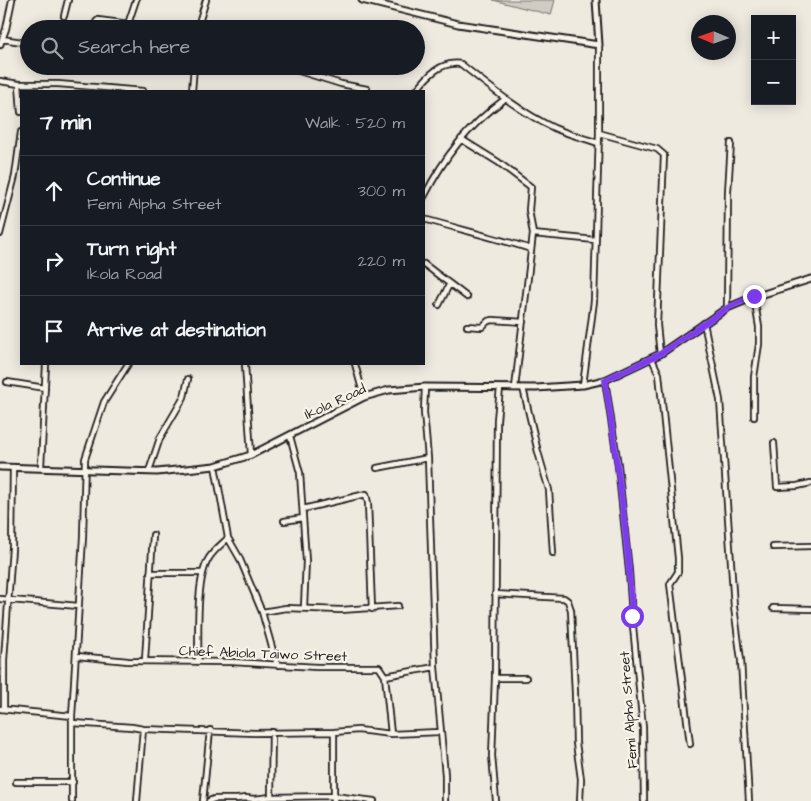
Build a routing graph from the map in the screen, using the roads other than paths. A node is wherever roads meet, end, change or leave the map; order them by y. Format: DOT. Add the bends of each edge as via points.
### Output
graph roads {
  1 [pos="12,0"];
  2 [pos="68,0"];
  3 [pos="136,0"];
  4 [pos="206,0"];
  5 [pos="362,0"];
  6 [pos="596,0"];
  7 [pos="64,16"];
  8 [pos="129,20"];
  9 [pos="200,20"];
  10 [pos="0,28"];
  11 [pos="6,29"];
  12 [pos="2,39"];
  13 [pos="20,41"];
  14 [pos="0,45"];
  15 [pos="599,45"];
  16 [pos="193,75"];
  17 [pos="312,75"];
  18 [pos="0,81"];
  19 [pos="19,84"];
  20 [pos="341,84"];
  21 [pos="367,88"];
  22 [pos="80,89"];
  23 [pos="105,90"];
  24 [pos="192,90"];
  25 [pos="340,90"];
  26 [pos="417,90"];
  27 [pos="20,98"];
  28 [pos="504,99"];
  29 [pos="600,133"];
  30 [pos="20,139"];
  31 [pos="461,139"];
  32 [pos="598,143"];
  33 [pos="731,143"];
  34 [pos="425,196"];
  35 [pos="425,219"];
  36 [pos="0,234"];
  37 [pos="533,234"];
  38 [pos="595,240"];
  39 [pos="531,249"];
  40 [pos="425,265"];
  41 [pos="811,279"];
  42 [pos="450,285"];
  43 [pos="754,296"];
  44 [pos="467,297"];
  45 [pos="439,305"];
  46 [pos="727,308"];
  47 [pos="523,322"];
  48 [pos="704,323"];
  49 [pos="467,326"];
  50 [pos="660,354"];
  51 [pos="652,359"];
  52 [pos="46,365"];
  53 [pos="127,365"];
  54 [pos="245,365"];
  55 [pos="355,365"];
  56 [pos="188,380"];
  57 [pos="605,380"];
  58 [pos="7,382"];
  59 [pos="583,385"];
  60 [pos="425,387"];
  61 [pos="45,388"];
  62 [pos="500,388"];
  63 [pos="515,388"];
  64 [pos="523,388"];
  65 [pos="364,397"];
  66 [pos="754,417"];
  67 [pos="290,436"];
  68 [pos="774,443"];
  69 [pos="251,454"];
  70 [pos="428,458"];
  71 [pos="215,466"];
  72 [pos="0,467"];
  73 [pos="13,467"];
  74 [pos="41,467"];
  75 [pos="377,468"];
  76 [pos="85,469"];
  77 [pos="149,471"];
  78 [pos="811,483"];
  79 [pos="303,510"];
  80 [pos="303,518"];
  81 [pos="284,521"];
  82 [pos="153,535"];
  83 [pos="228,538"];
  84 [pos="811,546"];
  85 [pos="773,547"];
  86 [pos="553,553"];
  87 [pos="150,573"];
  88 [pos="203,573"];
  89 [pos="495,594"];
  90 [pos="0,599"];
  91 [pos="8,599"];
  92 [pos="78,606"];
  93 [pos="398,606"];
  94 [pos="304,607"];
  95 [pos="773,608"];
  96 [pos="372,609"];
  97 [pos="811,609"];
  98 [pos="262,612"];
  99 [pos="77,656"];
  100 [pos="145,660"];
  101 [pos="198,662"];
  102 [pos="277,665"];
  103 [pos="435,667"];
  104 [pos="385,676"];
  105 [pos="495,678"];
  106 [pos="526,678"];
  107 [pos="2,709"];
  108 [pos="72,716"];
  109 [pos="73,723"];
  110 [pos="143,729"];
  111 [pos="210,730"];
  112 [pos="272,732"];
  113 [pos="334,732"];
  114 [pos="440,732"];
  115 [pos="392,734"];
  116 [pos="690,744"];
  117 [pos="16,782"];
  118 [pos="73,782"];
  119 [pos="271,797"];
  120 [pos="334,799"];
  121 [pos="72,801"];
  122 [pos="137,801"];
  123 [pos="203,801"];
  124 [pos="209,801"];
  125 [pos="374,801"];
  126 [pos="445,801"];
  127 [pos="496,801"];
  128 [pos="580,801"];
  129 [pos="644,801"];
  130 [pos="749,801"];
  1 -- 11 [label="street"];
  2 -- 7 [label="street"];
  3 -- 8 [label="street"];
  4 -- 9 [label="street"];
  5 -- 15 [label="street" via="458,24"];
  6 -- 15 [label="street"];
  10 -- 11 [label="street"];
  11 -- 12 [label="street"];
  12 -- 13 [label="street"];
  12 -- 14 [label="street"];
  15 -- 29 [label="street"];
  16 -- 24 [label="street"];
  17 -- 20 [label="street"];
  18 -- 19 [label="street"];
  19 -- 22 [label="street" via="58,84"];
  19 -- 27 [label="street"];
  20 -- 21 [label="street"];
  20 -- 25 [label="street"];
  22 -- 23 [label="street"];
  26 -- 28 [label="street" via="432,72 453,63 462,64"];
  28 -- 31 [label="street"];
  28 -- 32 [label="street" via="554,128"];
  29 -- 32 [label="street"];
  29 -- 50 [label="street" via="657,149 664,155 657,325"];
  30 -- 36 [label="street" via="15,176"];
  31 -- 34 [label="street" via="440,167"];
  31 -- 37 [label="street" via="530,185 528,210"];
  32 -- 38 [label="street"];
  33 -- 46 [label="street"];
  35 -- 39 [label="street"];
  37 -- 38 [label="street"];
  37 -- 39 [label="street"];
  38 -- 59 [label="street" via="594,301"];
  39 -- 47 [label="street"];
  40 -- 42 [label="street"];
  41 -- 43 [label="street, Ikola Road"];
  42 -- 44 [label="street"];
  42 -- 45 [label="street"];
  43 -- 46 [label="street, Ikola Road"];
  43 -- 66 [label="street" via="759,344 754,377"];
  46 -- 48 [label="street, Ikola Road"];
  47 -- 49 [label="street" via="493,320 479,328"];
  47 -- 63 [label="street"];
  48 -- 50 [label="street, Ikola Road"];
  48 -- 130 [label="street" via="720,400"];
  50 -- 51 [label="street, Ikola Road"];
  51 -- 57 [label="street, Ikola Road"];
  51 -- 116 [label="street" via="659,374 677,542 678,570 670,584"];
  52 -- 61 [label="street"];
  53 -- 76 [label="street" via="104,402 85,459"];
  54 -- 69 [label="street"];
  55 -- 65 [label="street"];
  56 -- 77 [label="street" via="184,397 160,438"];
  57 -- 59 [label="street, Ikola Road"];
  57 -- 129 [label="street, Femi Alpha Street" via="630,571 643,728"];
  58 -- 61 [label="street"];
  59 -- 64 [label="street, Ikola Road"];
  60 -- 62 [label="street, Ikola Road"];
  60 -- 65 [label="street, Ikola Road" via="389,390"];
  60 -- 70 [label="street"];
  61 -- 74 [label="street"];
  62 -- 63 [label="street, Ikola Road"];
  62 -- 89 [label="street"];
  63 -- 64 [label="street, Ikola Road"];
  64 -- 86 [label="street" via="549,490"];
  65 -- 67 [label="street, Ikola Road"];
  67 -- 69 [label="street, Ikola Road"];
  67 -- 79 [label="street" via="300,472"];
  68 -- 78 [label="street" via="777,487"];
  69 -- 71 [label="street, Ikola Road"];
  70 -- 75 [label="street"];
  70 -- 103 [label="street"];
  71 -- 77 [label="street, Ikola Road"];
  71 -- 83 [label="street"];
  72 -- 73 [label="street, Ikola Road"];
  73 -- 74 [label="street, Ikola Road"];
  73 -- 91 [label="street"];
  74 -- 76 [label="street, Ikola Road"];
  76 -- 77 [label="street, Ikola Road"];
  76 -- 92 [label="street"];
  79 -- 80 [label="street"];
  79 -- 96 [label="street" via="366,494"];
  80 -- 81 [label="street"];
  80 -- 94 [label="street" via="306,561"];
  82 -- 87 [label="street"];
  83 -- 88 [label="street" via="209,557"];
  83 -- 98 [label="street"];
  84 -- 85 [label="street"];
  87 -- 88 [label="street"];
  87 -- 100 [label="street"];
  88 -- 101 [label="street"];
  89 -- 105 [label="street"];
  89 -- 128 [label="street" via="564,598 568,601 576,743 582,779"];
  90 -- 91 [label="street"];
  91 -- 92 [label="street"];
  91 -- 107 [label="street"];
  92 -- 99 [label="street"];
  93 -- 96 [label="street"];
  94 -- 96 [label="street"];
  94 -- 98 [label="street"];
  95 -- 97 [label="street"];
  98 -- 102 [label="street"];
  99 -- 100 [label="street, Chief Abiola Taiwo Street"];
  99 -- 108 [label="street"];
  100 -- 101 [label="street, Chief Abiola Taiwo Street"];
  101 -- 102 [label="street, Chief Abiola Taiwo Street"];
  102 -- 104 [label="street, Chief Abiola Taiwo Street" via="376,666"];
  103 -- 104 [label="street"];
  103 -- 114 [label="street"];
  104 -- 115 [label="street"];
  105 -- 106 [label="street"];
  105 -- 127 [label="street" via="492,756"];
  107 -- 108 [label="street"];
  108 -- 109 [label="street"];
  109 -- 110 [label="street"];
  109 -- 118 [label="street"];
  110 -- 111 [label="street"];
  110 -- 122 [label="street"];
  111 -- 112 [label="street"];
  111 -- 123 [label="street"];
  112 -- 113 [label="street"];
  112 -- 119 [label="street"];
  113 -- 115 [label="street" via="358,730"];
  113 -- 120 [label="street"];
  114 -- 115 [label="street"];
  114 -- 126 [label="street"];
  117 -- 118 [label="street"];
  118 -- 121 [label="street"];
  119 -- 120 [label="street"];
  119 -- 124 [label="street"];
  120 -- 125 [label="street"];
}
